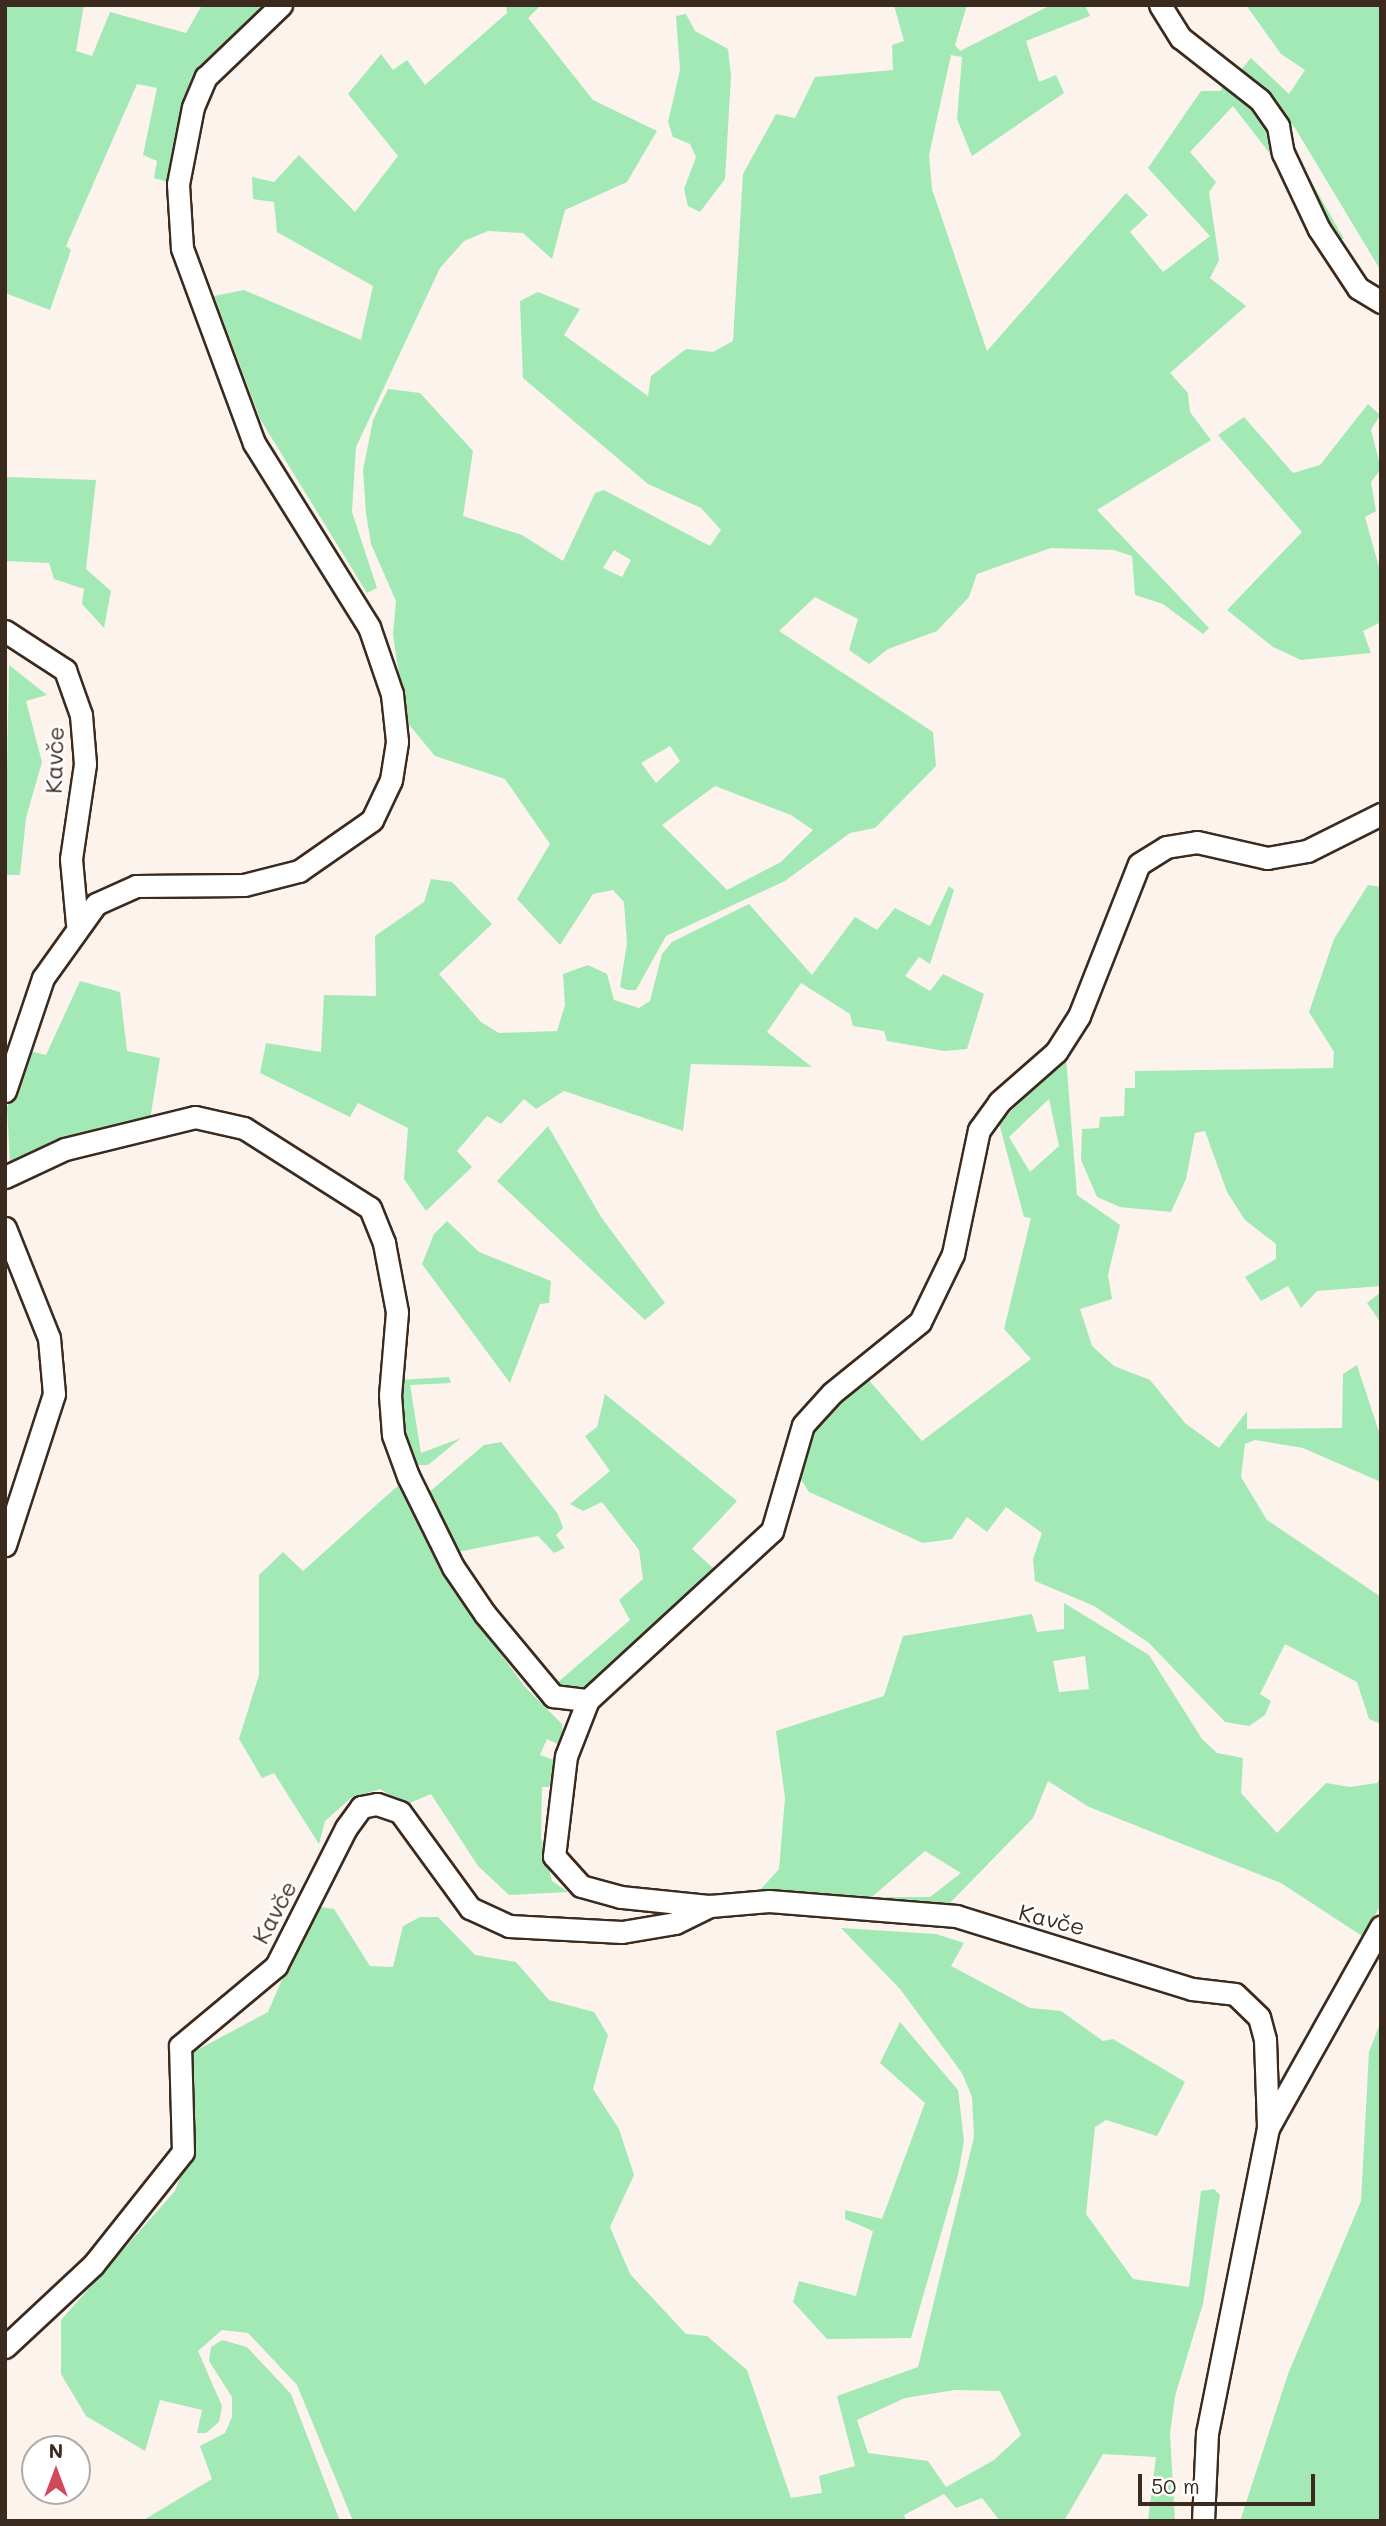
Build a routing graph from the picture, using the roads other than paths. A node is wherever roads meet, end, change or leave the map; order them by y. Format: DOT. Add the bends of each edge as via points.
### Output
graph roads {
  1 [pos="281,5"];
  2 [pos="1160,5"];
  3 [pos="1381,302"];
  4 [pos="5,632"];
  5 [pos="1381,814"];
  6 [pos="78,924"];
  7 [pos="5,1091"];
  8 [pos="5,1177"];
  9 [pos="5,1228"];
  10 [pos="5,1545"];
  11 [pos="588,1700"];
  12 [pos="710,1906"];
  13 [pos="1381,1927"];
  14 [pos="1268,2128"];
  15 [pos="5,2347"];
  16 [pos="1203,2521"];
  1 -- 6 [label="street" via="206,77 193,107 178,184 182,248 254,443 369,627 392,694 397,741 391,780 372,820 299,871 244,885 136,886 112,893"];
  2 -- 3 [label="street" via="1181,38 1260,100 1278,126 1319,229 1358,288"];
  4 -- 6 [label="street, Kavče" via="65,670 81,715 85,764 71,859"];
  5 -- 11 [label="street" via="1307,851 1267,858 1197,842 1166,847 1139,864 1079,1016 1056,1052 999,1102 979,1130 953,1254 920,1322 832,1393 803,1425 772,1531"];
  6 -- 7 [label="street" via="43,978"];
  8 -- 11 [label="street" via="65,1149 195,1117 244,1128 370,1208 384,1242 397,1312 390,1395 393,1434 408,1476 453,1567 485,1614 553,1696"];
  9 -- 10 [label="street" via="49,1338 54,1394"];
  11 -- 12 [label="street, Kavče" via="566,1756 554,1856 581,1886 621,1897"];
  12 -- 14 [label="street, Kavče" via="769,1901 956,1916 1192,1989 1235,1994 1259,2017 1265,2040"];
  12 -- 15 [label="street, Kavče" via="674,1923 622,1932 509,1926 470,1908 400,1812 377,1804 361,1807 276,1966 180,2046 183,2152 93,2264"];
  13 -- 14 [label="street, Kavče"];
  14 -- 16 [label="street, Kavče" via="1208,2432"];
}
